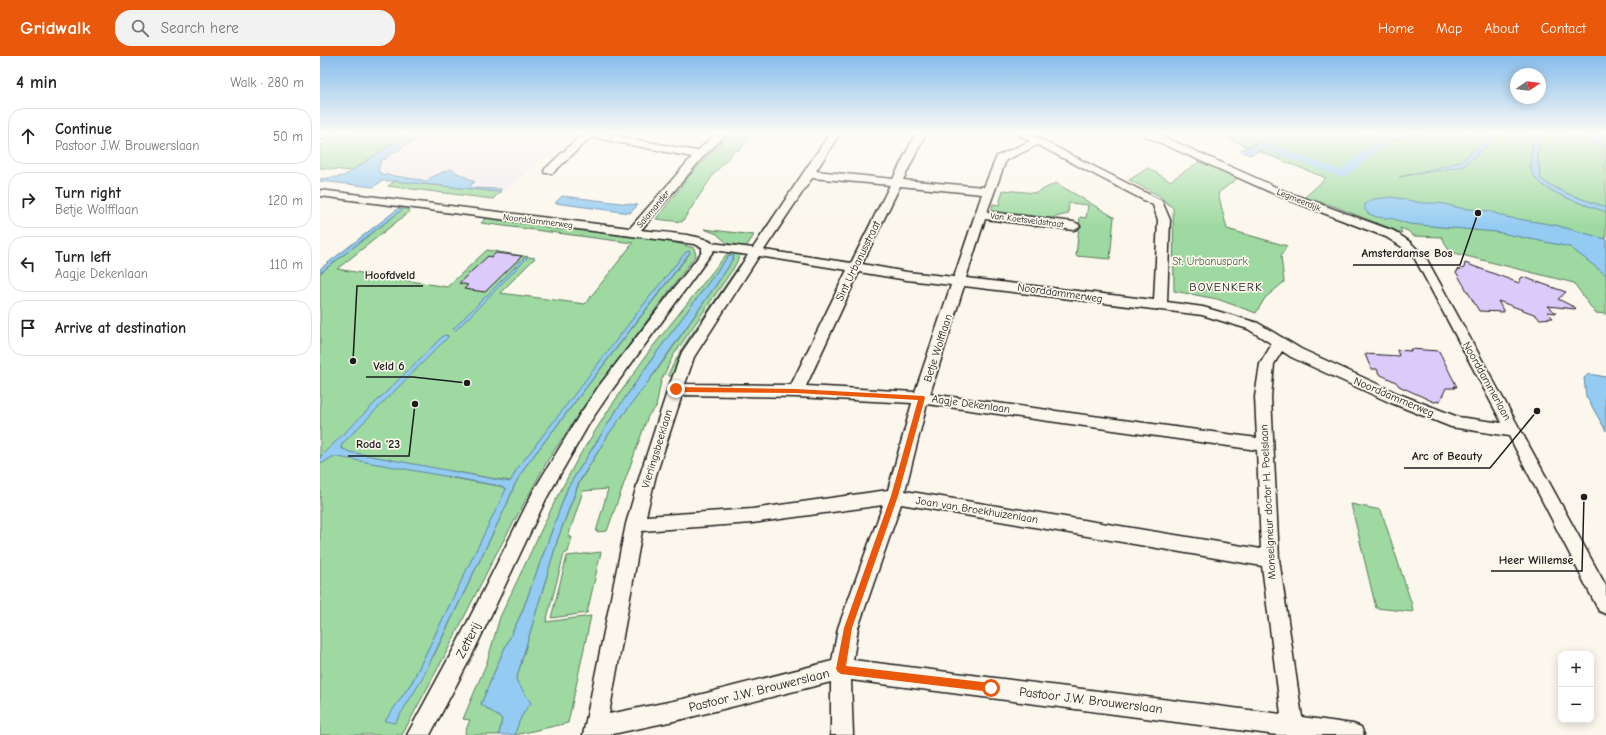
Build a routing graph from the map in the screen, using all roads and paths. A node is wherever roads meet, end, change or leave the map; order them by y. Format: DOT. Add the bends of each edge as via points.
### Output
graph roads {
  1 [pos="555,165"];
  2 [pos="691,165"];
  3 [pos="815,165"];
  4 [pos="905,165"];
  5 [pos="998,165"];
  6 [pos="1084,165"];
  7 [pos="1218,165"];
  8 [pos="549,171"];
  9 [pos="809,174"];
  10 [pos="896,182"];
  11 [pos="988,191"];
  12 [pos="320,193"];
  13 [pos="980,215"];
  14 [pos="1074,226"];
  15 [pos="632,233"];
  16 [pos="1408,245"];
  17 [pos="708,249"];
  18 [pos="755,253"];
  19 [pos="855,267"];
  20 [pos="959,280"];
  21 [pos="1160,305"];
  22 [pos="1280,343"];
  23 [pos="676,389"];
  24 [pos="796,391"];
  25 [pos="922,398"];
  26 [pos="1514,430"];
  27 [pos="1264,445"];
  28 [pos="895,496"];
  29 [pos="636,524"];
  30 [pos="1270,559"];
  31 [pos="1606,605"];
  32 [pos="841,669"];
  33 [pos="595,731"];
  34 [pos="1294,731"];
  35 [pos="418,735"];
  36 [pos="842,735"];
  37 [pos="1353,735"];
  1 -- 8 [label="street"];
  2 -- 15 [label="street, Salamander"];
  3 -- 9 [label="street, Vierlingsbeeklaan"];
  4 -- 10 [label="street, Sint Urbanusstraat"];
  5 -- 11 [label="street, Betje Wolfflaan"];
  6 -- 21 [label="street" via="1158,203 1164,220"];
  7 -- 16 [label="street, Legmeerdijk" via="1283,194 1390,234"];
  9 -- 10 [label="street"];
  9 -- 18 [label="street, Vierlingsbeeklaan"];
  10 -- 11 [label="street"];
  10 -- 19 [label="street, Sint Urbanusstraat"];
  11 -- 13 [label="street, Betje Wolfflaan"];
  12 -- 15 [label="street, Noorddammerweg"];
  13 -- 14 [label="street, Van Koetsveldstraat"];
  13 -- 20 [label="street, Betje Wolfflaan"];
  15 -- 17 [label="street, Noorddammerweg" via="704,242"];
  16 -- 26 [label="street, Noorddammerlaan" via="1420,258"];
  17 -- 18 [label="street, Noorddammerweg"];
  17 -- 35 [label="street, Zetterij" via="585,418 540,495 465,648"];
  18 -- 19 [label="street, Noorddammerweg"];
  18 -- 23 [label="street, Vierlingsbeeklaan" via="687,356"];
  19 -- 20 [label="street, Noorddammerweg" via="907,276"];
  19 -- 24 [label="street, Sint Urbanusstraat"];
  20 -- 21 [label="street, Noorddammerweg"];
  20 -- 25 [label="street, Betje Wolfflaan"];
  21 -- 22 [label="street, Noorddammerweg" via="1203,311 1253,326"];
  22 -- 26 [label="street, Noorddammerweg" via="1296,353 1394,398 1456,423"];
  22 -- 27 [label="street, Monseigneur doctor H. Poelslaan" via="1267,364 1263,397"];
  23 -- 24 [label="street, Aagje Dekenlaan"];
  23 -- 29 [label="street, Vierlingsbeeklaan" via="648,475"];
  24 -- 25 [label="street, Aagje Dekenlaan"];
  25 -- 27 [label="street, Aagje Dekenlaan"];
  25 -- 28 [label="street, Betje Wolfflaan"];
  26 -- 31 [label="street, Noorddammerlaan"];
  27 -- 30 [label="street, Monseigneur doctor H. Poelslaan"];
  28 -- 29 [label="street, Joan van Broekhuizenlaan" via="752,516"];
  28 -- 30 [label="street, Joan van Broekhuizenlaan"];
  28 -- 32 [label="street, Betje Wolfflaan" via="848,628"];
  29 -- 33 [label="street, Vierlingsbeeklaan"];
  30 -- 34 [label="street, Monseigneur doctor H. Poelslaan"];
  32 -- 33 [label="street, Pastoor J.W. Brouwerslaan"];
  32 -- 34 [label="street, Pastoor J.W. Brouwerslaan"];
  32 -- 36 [label="street, Betje Wolfflaan"];
  34 -- 37 [label="street, Pastoor J.W. Brouwerslaan"];
}
